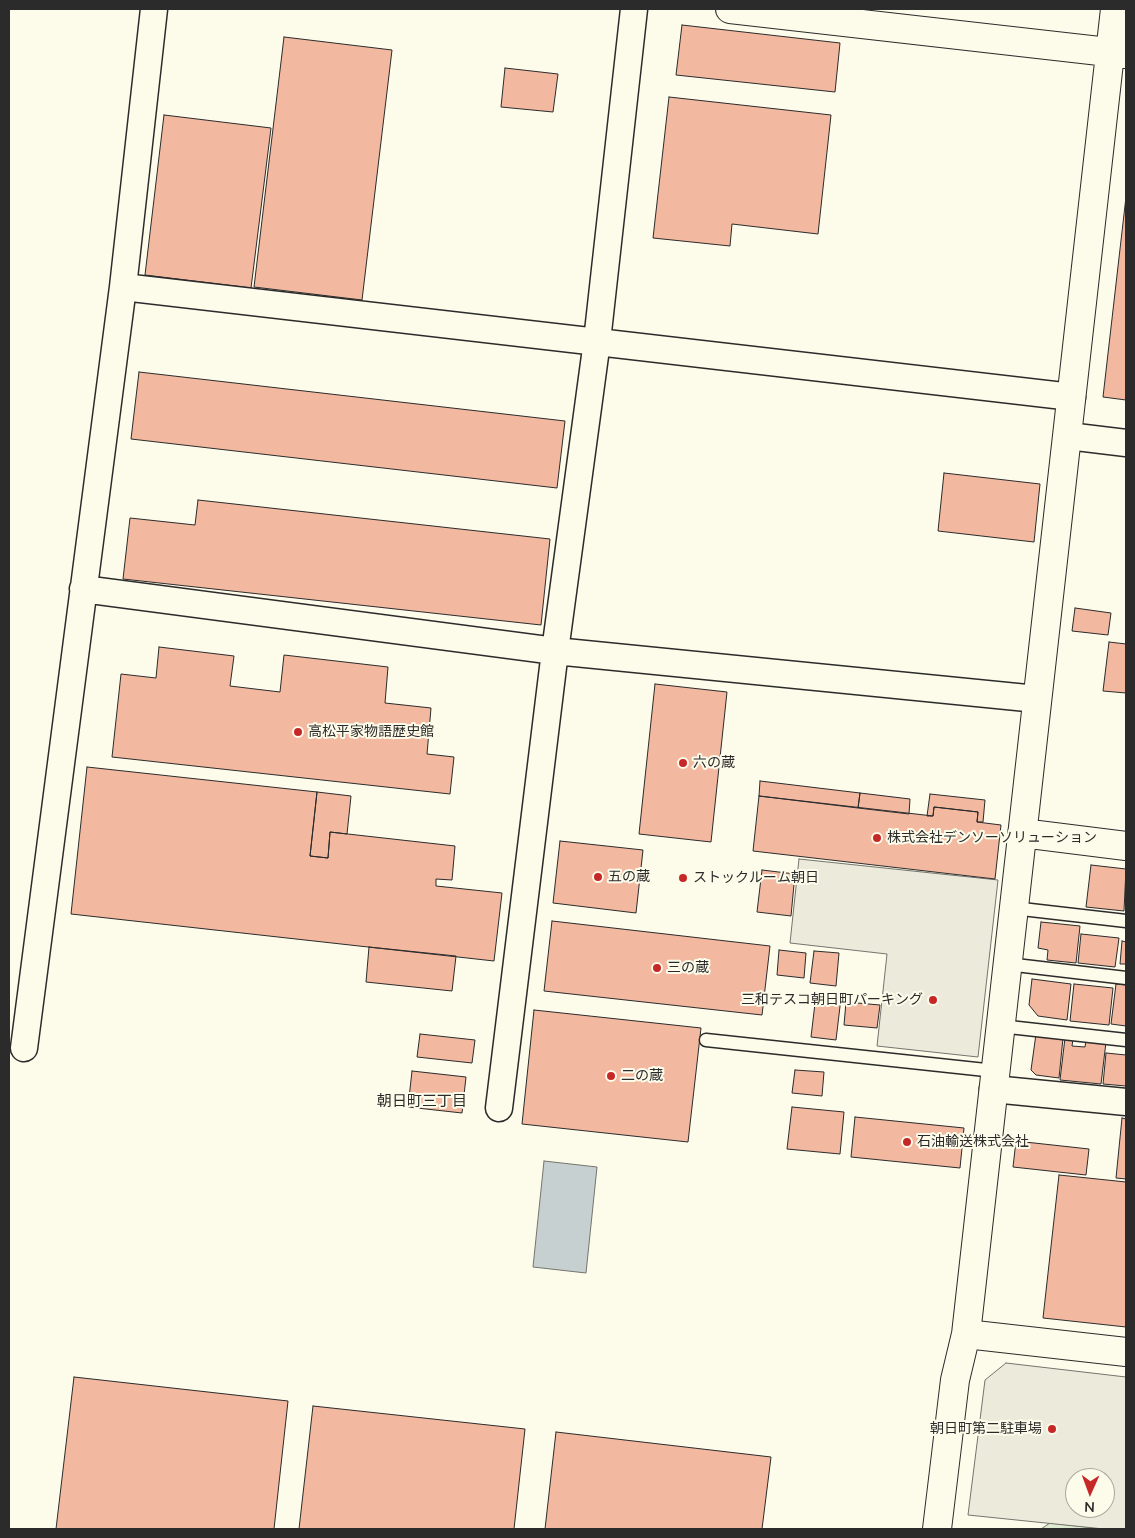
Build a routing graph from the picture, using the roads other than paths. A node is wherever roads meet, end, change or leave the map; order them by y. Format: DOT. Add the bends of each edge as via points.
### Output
graph roads {
  1 [pos="154,9"];
  2 [pos="634,9"];
  3 [pos="730,9"];
  4 [pos="1115,9"];
  5 [pos="1119,53"];
  6 [pos="123,286"];
  7 [pos="597,341"];
  8 [pos="1072,397"];
  9 [pos="1068,436"];
  10 [pos="1126,443"];
  11 [pos="83,589"];
  12 [pos="555,652"];
  13 [pos="1037,699"];
  14 [pos="1022,833"];
  15 [pos="1126,846"];
  16 [pos="1013,908"];
  17 [pos="1126,921"];
  18 [pos="1007,964"];
  19 [pos="1126,978"];
  20 [pos="1000,1026"];
  21 [pos="706,1040"];
  22 [pos="1126,1040"];
  23 [pos="24,1048"];
  24 [pos="994,1080"];
  25 [pos="1126,1102"];
  26 [pos="500,1108"];
  27 [pos="966,1334"];
  28 [pos="1126,1352"];
  29 [pos="937,1529"];
  1 -- 6 [label="street"];
  2 -- 7 [label="street"];
  3 -- 5 [label="street"];
  4 -- 5 [label="street"];
  5 -- 8 [label="street"];
  6 -- 7 [label="street"];
  6 -- 11 [label="street"];
  7 -- 8 [label="street"];
  7 -- 12 [label="street"];
  8 -- 9 [label="street"];
  9 -- 10 [label="street"];
  9 -- 13 [label="street"];
  11 -- 12 [label="street"];
  11 -- 23 [label="street"];
  12 -- 13 [label="street"];
  12 -- 26 [label="street"];
  13 -- 14 [label="street"];
  14 -- 15 [label="street"];
  14 -- 16 [label="street"];
  16 -- 17 [label="lane"];
  16 -- 18 [label="street"];
  18 -- 19 [label="lane"];
  18 -- 20 [label="street"];
  20 -- 22 [label="lane"];
  20 -- 24 [label="street"];
  21 -- 24 [label="lane"];
  24 -- 25 [label="street"];
  24 -- 27 [label="street"];
  27 -- 28 [label="street"];
  27 -- 29 [label="street" via="955,1380"];
}
